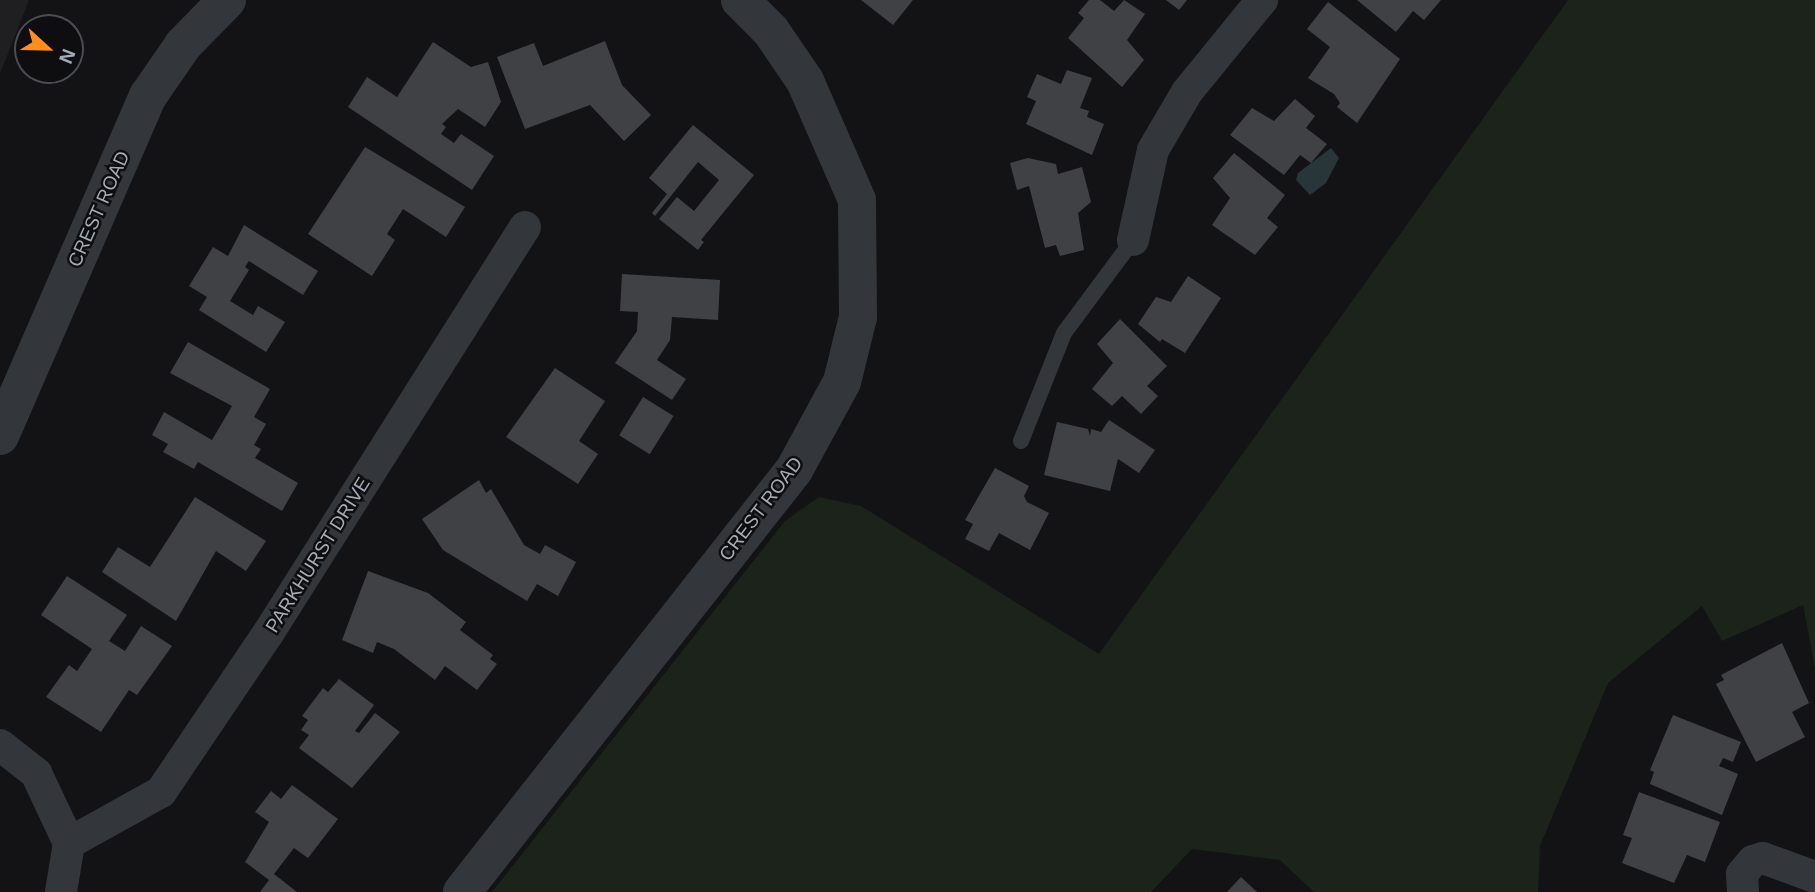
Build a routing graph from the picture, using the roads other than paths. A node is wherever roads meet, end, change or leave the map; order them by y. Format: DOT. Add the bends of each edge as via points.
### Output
graph roads {
  1 [pos="227,0"];
  2 [pos="740,0"];
  3 [pos="1262,0"];
  4 [pos="525,227"];
  5 [pos="1133,240"];
  6 [pos="0,436"];
  7 [pos="1021,442"];
  8 [pos="0,745"];
  9 [pos="69,844"];
  10 [pos="1815,877"];
  11 [pos="61,892"];
  12 [pos="462,892"];
  13 [pos="1743,892"];
  1 -- 6 [label="street, CREST ROAD" via="183,44 148,96"];
  2 -- 12 [label="street, CREST ROAD" via="771,31 805,81 857,200 858,317 842,382 794,470"];
  3 -- 5 [label="street" via="1187,92 1153,150"];
  4 -- 9 [label="street, PARKHURST DRIVE" via="269,632 161,792"];
  5 -- 7 [label="lane" via="1064,333"];
  8 -- 9 [label="street" via="36,773"];
  9 -- 11 [label="street"];
  10 -- 13 [label="street" via="1763,858 1753,861 1742,874"];
}
